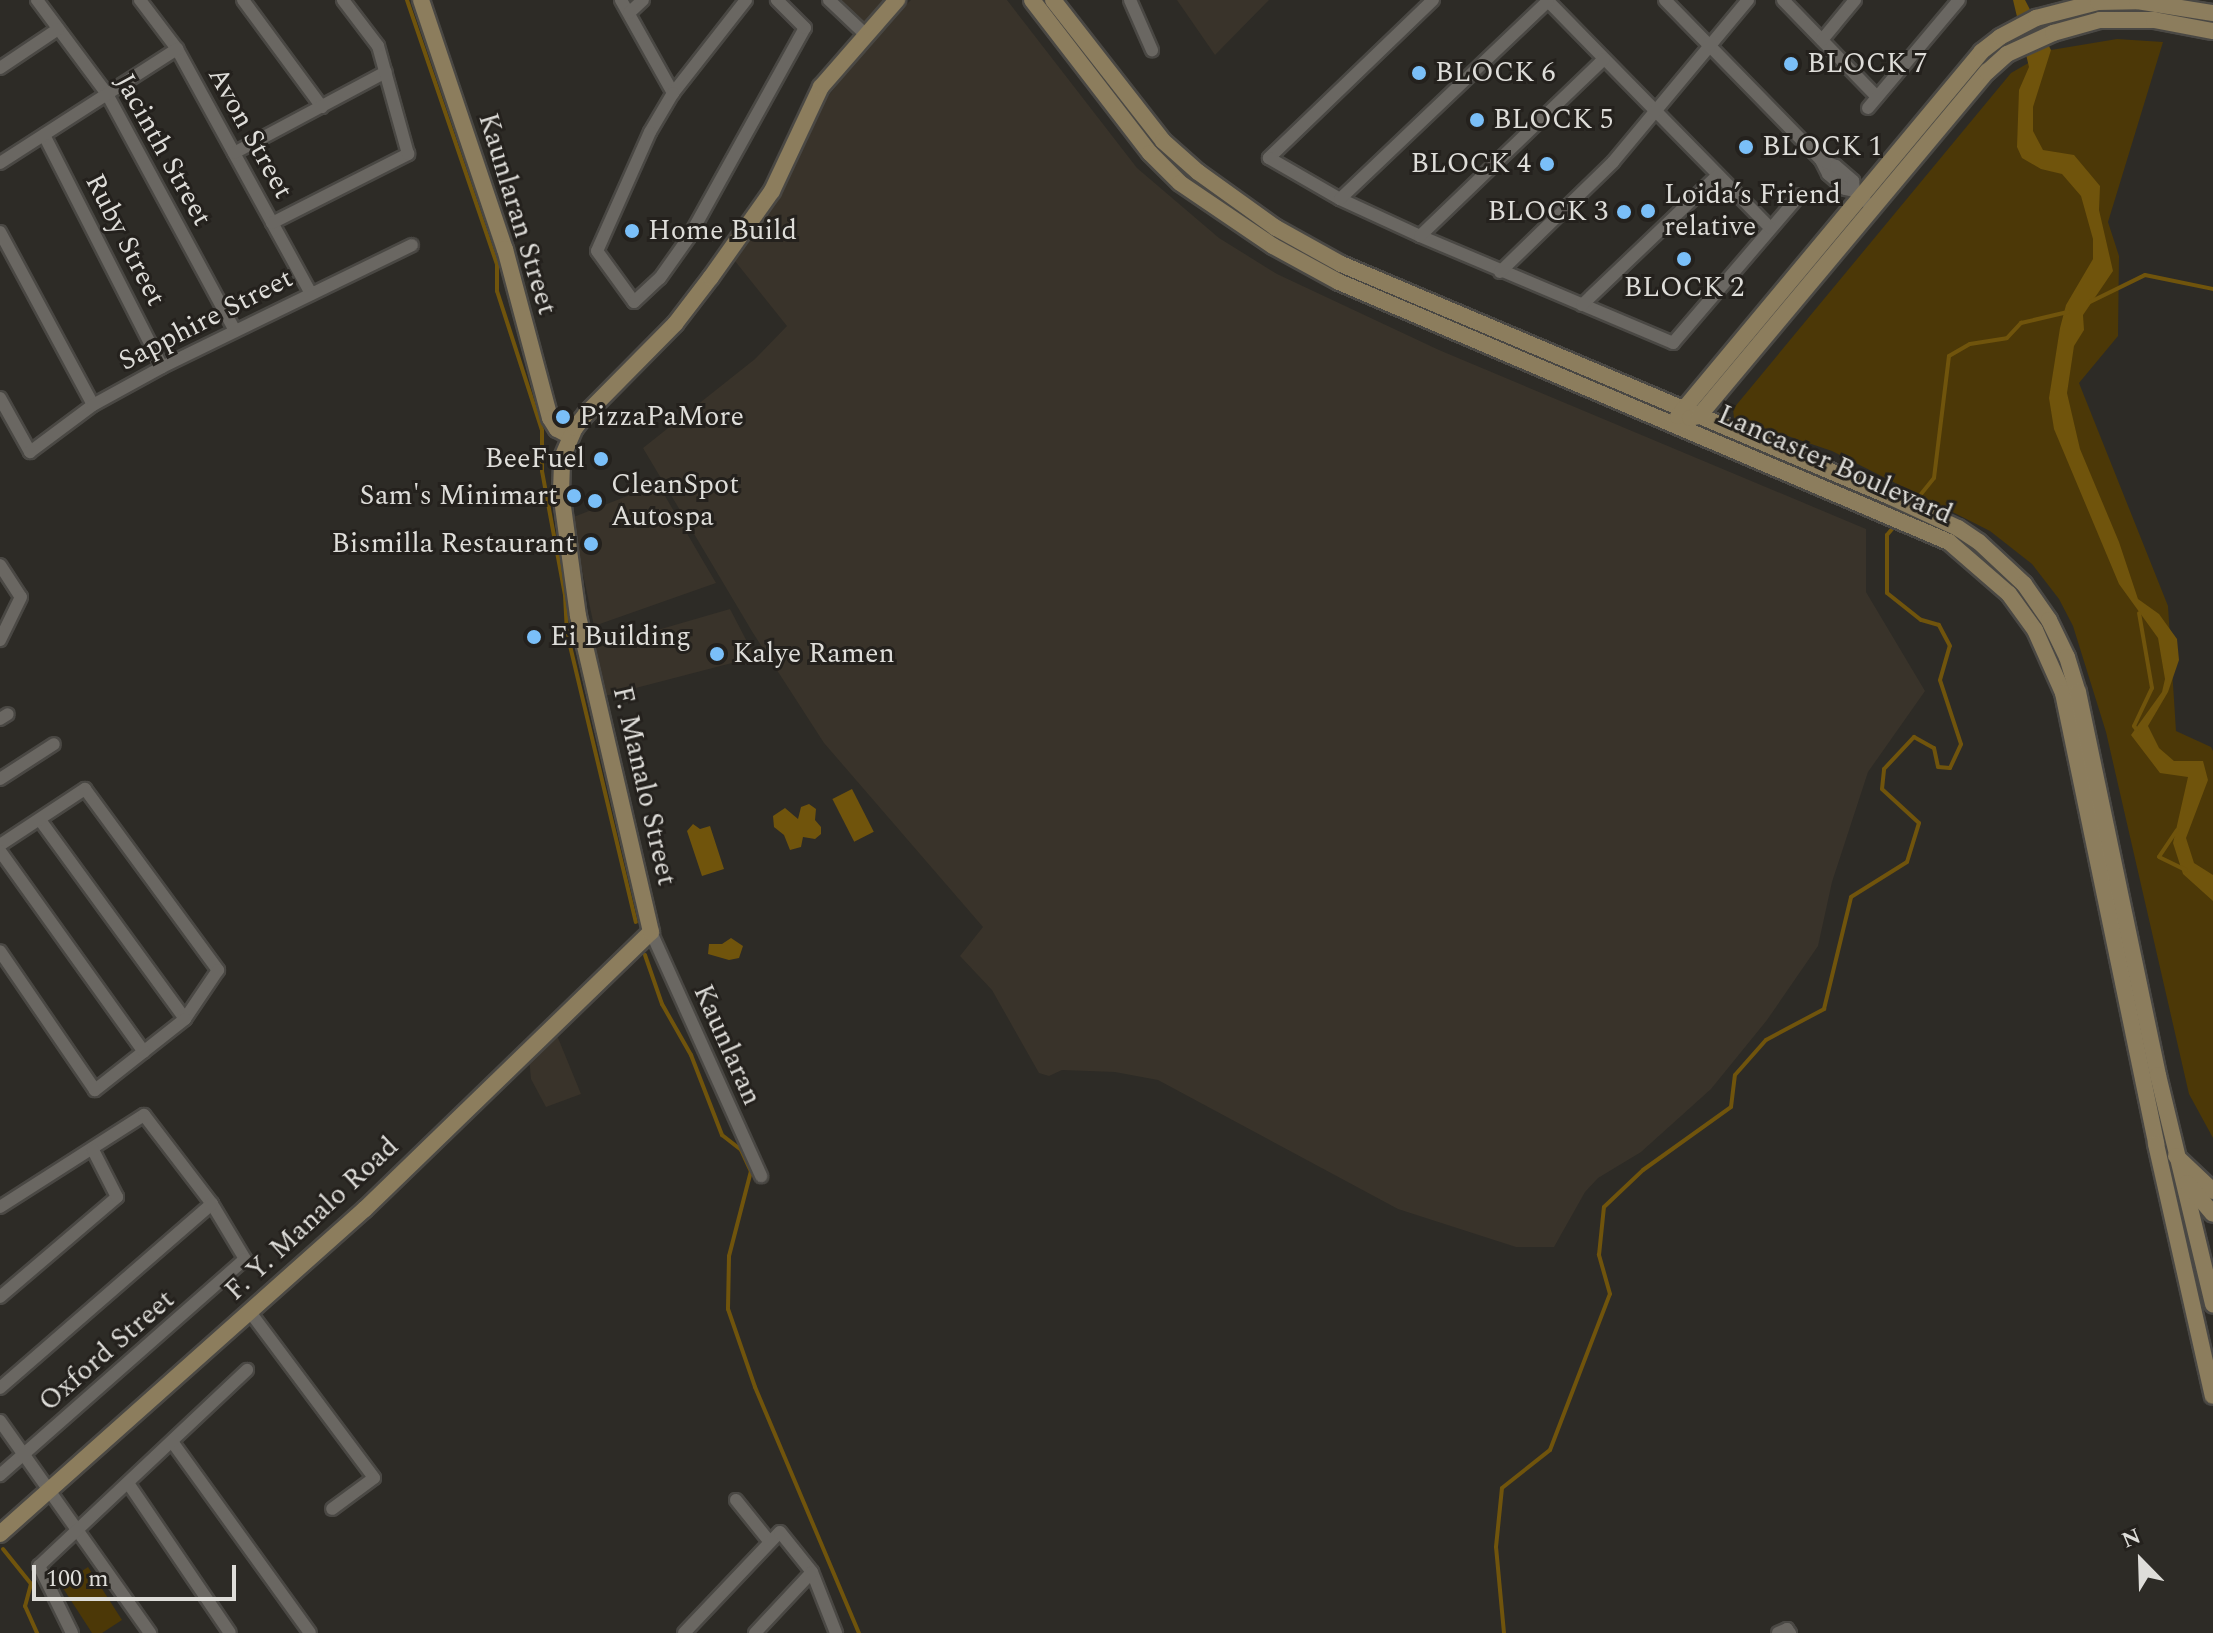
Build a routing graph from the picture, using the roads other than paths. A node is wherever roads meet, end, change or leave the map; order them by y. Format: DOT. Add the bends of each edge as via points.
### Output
graph roads {
  1 [pos="37,0"];
  2 [pos="140,0"];
  3 [pos="243,0"];
  4 [pos="343,0"];
  5 [pos="421,0"];
  6 [pos="621,0"];
  7 [pos="643,0"];
  8 [pos="746,0"];
  9 [pos="777,0"];
  10 [pos="829,0"];
  11 [pos="897,0"];
  12 [pos="1032,0"];
  13 [pos="1053,0"];
  14 [pos="1130,0"];
  15 [pos="1433,0"];
  16 [pos="1665,0"];
  17 [pos="1748,0"];
  18 [pos="1783,0"];
  19 [pos="1855,0"];
  20 [pos="1959,0"];
  21 [pos="1547,1"];
  22 [pos="629,13"];
  23 [pos="2213,13"];
  24 [pos="58,29"];
  25 [pos="2213,31"];
  26 [pos="865,34"];
  27 [pos="1822,40"];
  28 [pos="1710,46"];
  29 [pos="177,49"];
  30 [pos="1152,50"];
  31 [pos="1604,59"];
  32 [pos="0,68"];
  33 [pos="386,72"];
  34 [pos="673,93"];
  35 [pos="107,94"];
  36 [pos="1877,97"];
  37 [pos="322,107"];
  38 [pos="1868,108"];
  39 [pos="1655,111"];
  40 [pos="44,135"];
  41 [pos="234,153"];
  42 [pos="0,163"];
  43 [pos="1718,175"];
  44 [pos="1800,195"];
  45 [pos="1340,199"];
  46 [pos="1863,199"];
  47 [pos="272,223"];
  48 [pos="1770,228"];
  49 [pos="0,232"];
  50 [pos="1420,236"];
  51 [pos="412,245"];
  52 [pos="1500,272"];
  53 [pos="311,294"];
  54 [pos="1582,305"];
  55 [pos="235,331"];
  56 [pos="162,367"];
  57 [pos="0,398"];
  58 [pos="93,405"];
  59 [pos="1691,412"];
  60 [pos="1673,424"];
  61 [pos="570,436"];
  62 [pos="1885,504"];
  63 [pos="1907,514"];
  64 [pos="0,565"];
  65 [pos="0,640"];
  66 [pos="54,744"];
  67 [pos="0,779"];
  68 [pos="40,820"];
  69 [pos="0,848"];
  70 [pos="651,932"];
  71 [pos="0,951"];
  72 [pos="185,1019"];
  73 [pos="144,1052"];
  74 [pos="93,1150"];
  75 [pos="2169,1160"];
  76 [pos="761,1176"];
  77 [pos="2184,1179"];
  78 [pos="2213,1191"];
  79 [pos="212,1204"];
  80 [pos="0,1207"];
  81 [pos="2213,1214"];
  82 [pos="0,1297"];
  83 [pos="2213,1304"];
  84 [pos="250,1312"];
  85 [pos="247,1370"];
  86 [pos="0,1388"];
  87 [pos="2213,1396"];
  88 [pos="0,1421"];
  89 [pos="173,1443"];
  90 [pos="23,1456"];
  91 [pos="0,1475"];
  92 [pos="128,1483"];
  93 [pos="49,1492"];
  94 [pos="736,1500"];
  95 [pos="332,1509"];
  96 [pos="76,1531"];
  97 [pos="0,1534"];
  98 [pos="769,1541"];
  99 [pos="812,1572"];
  100 [pos="834,1632"];
  101 [pos="72,1633"];
  102 [pos="150,1633"];
  103 [pos="230,1633"];
  104 [pos="310,1633"];
  105 [pos="684,1633"];
  106 [pos="755,1633"];
  107 [pos="1778,1633"];
  108 [pos="1790,1633"];
  1 -- 24 [label="street, Jacinth Street"];
  2 -- 29 [label="street, Avon Street"];
  3 -- 37 [label="street"];
  4 -- 33 [label="street" via="378,46"];
  5 -- 61 [label="main road, Kaunlaran Street" via="505,249 550,418"];
  6 -- 22 [label="street"];
  7 -- 22 [label="street"];
  8 -- 34 [label="street"];
  9 -- 34 [label="street" via="805,28 689,237 660,278 634,302 597,251"];
  10 -- 26 [label="street"];
  11 -- 26 [label="main road, F. Manalo Street"];
  12 -- 60 [label="main road, Lancaster Boulevard" via="1141,144 1180,183 1236,223 1339,282"];
  13 -- 59 [label="main road, Lancaster Boulevard" via="1163,141 1276,228 1341,264"];
  14 -- 30 [label="street"];
  15 -- 45 [label="street" via="1269,158"];
  16 -- 28 [label="street"];
  17 -- 28 [label="street"];
  18 -- 27 [label="street"];
  19 -- 27 [label="street"];
  20 -- 36 [label="street"];
  21 -- 31 [label="street"];
  21 -- 45 [label="street"];
  22 -- 34 [label="street"];
  23 -- 46 [label="main road" via="2137,1 2098,2 2014,29 1981,52"];
  24 -- 32 [label="street"];
  24 -- 35 [label="street, Jacinth Street"];
  25 -- 46 [label="main road" via="2123,19 2082,23 2022,45 1987,72"];
  26 -- 61 [label="main road, F. Manalo Street" via="821,87 772,191 711,277 675,324"];
  27 -- 36 [label="street"];
  28 -- 39 [label="street"];
  28 -- 46 [label="street" via="1821,160 1828,174"];
  29 -- 35 [label="street"];
  29 -- 41 [label="street, Avon Street"];
  31 -- 39 [label="street"];
  31 -- 50 [label="street"];
  33 -- 37 [label="street"];
  33 -- 47 [label="street" via="408,154"];
  35 -- 40 [label="street"];
  35 -- 55 [label="street, Jacinth Street"];
  36 -- 38 [label="street"];
  37 -- 41 [label="street"];
  39 -- 43 [label="street"];
  39 -- 52 [label="street" via="1613,162"];
  40 -- 42 [label="street"];
  40 -- 56 [label="street, Ruby Street"];
  41 -- 47 [label="street, Avon Street"];
  43 -- 48 [label="street"];
  43 -- 54 [label="street"];
  44 -- 48 [label="street"];
  45 -- 50 [label="street"];
  46 -- 59 [label="main road"];
  47 -- 53 [label="street, Avon Street"];
  48 -- 54 [label="street" via="1673,343"];
  49 -- 58 [label="street"];
  50 -- 52 [label="street"];
  51 -- 53 [label="street, Sapphire Street"];
  52 -- 54 [label="street"];
  53 -- 55 [label="street, Sapphire Street"];
  55 -- 56 [label="street, Sapphire Street"];
  56 -- 58 [label="street, Sapphire Street"];
  57 -- 58 [label="street, Sapphire Street" via="30,452"];
  59 -- 60 [label="main road"];
  59 -- 62 [label="main road, Lancaster Boulevard"];
  60 -- 62 [label="main road, Lancaster Boulevard"];
  61 -- 70 [label="main road, F. Manalo Street" via="560,475 578,616"];
  62 -- 63 [label="main road, Lancaster Boulevard"];
  63 -- 75 [label="main road, Lancaster Boulevard" via="1992,575 2035,630 2051,662 2076,749 2156,1144"];
  63 -- 75 [label="main road, Lancaster Boulevard" via="1958,528 2005,564 2049,620 2067,657 2094,759"];
  64 -- 65 [label="street" via="21,597"];
  66 -- 67 [label="street"];
  68 -- 69 [label="street"];
  68 -- 72 [label="street"];
  68 -- 72 [label="street" via="85,789 113,825 218,970"];
  69 -- 73 [label="street"];
  70 -- 76 [label="street, Kaunlaran"];
  70 -- 84 [label="main road, F. Y. Manalo Road" via="365,1209"];
  71 -- 73 [label="street" via="95,1090"];
  72 -- 73 [label="street"];
  74 -- 79 [label="street" via="139,1114 148,1118"];
  74 -- 80 [label="street"];
  74 -- 82 [label="street" via="117,1197"];
  75 -- 77 [label="main road, Lancaster Boulevard"];
  75 -- 78 [label="main road"];
  75 -- 87 [label="main road, Lancaster Boulevard"];
  77 -- 81 [label="main road"];
  77 -- 83 [label="main road, Lancaster Boulevard"];
  79 -- 86 [label="street"];
  79 -- 90 [label="street, Oxford Street" via="245,1262"];
  84 -- 93 [label="main road, F. Y. Manalo Road"];
  84 -- 95 [label="street" via="374,1478"];
  85 -- 89 [label="street"];
  88 -- 90 [label="street"];
  89 -- 92 [label="street"];
  89 -- 104 [label="street"];
  90 -- 91 [label="street, Oxford Street"];
  90 -- 93 [label="street"];
  92 -- 96 [label="street"];
  92 -- 103 [label="street"];
  93 -- 96 [label="street"];
  93 -- 97 [label="main road, F. Y. Manalo Road"];
  94 -- 98 [label="street"];
  96 -- 101 [label="street" via="39,1566"];
  96 -- 102 [label="street"];
  98 -- 99 [label="street" via="784,1533"];
  98 -- 105 [label="street"];
  99 -- 100 [label="street"];
  99 -- 106 [label="street"];
  107 -- 108 [label="street"];
}
